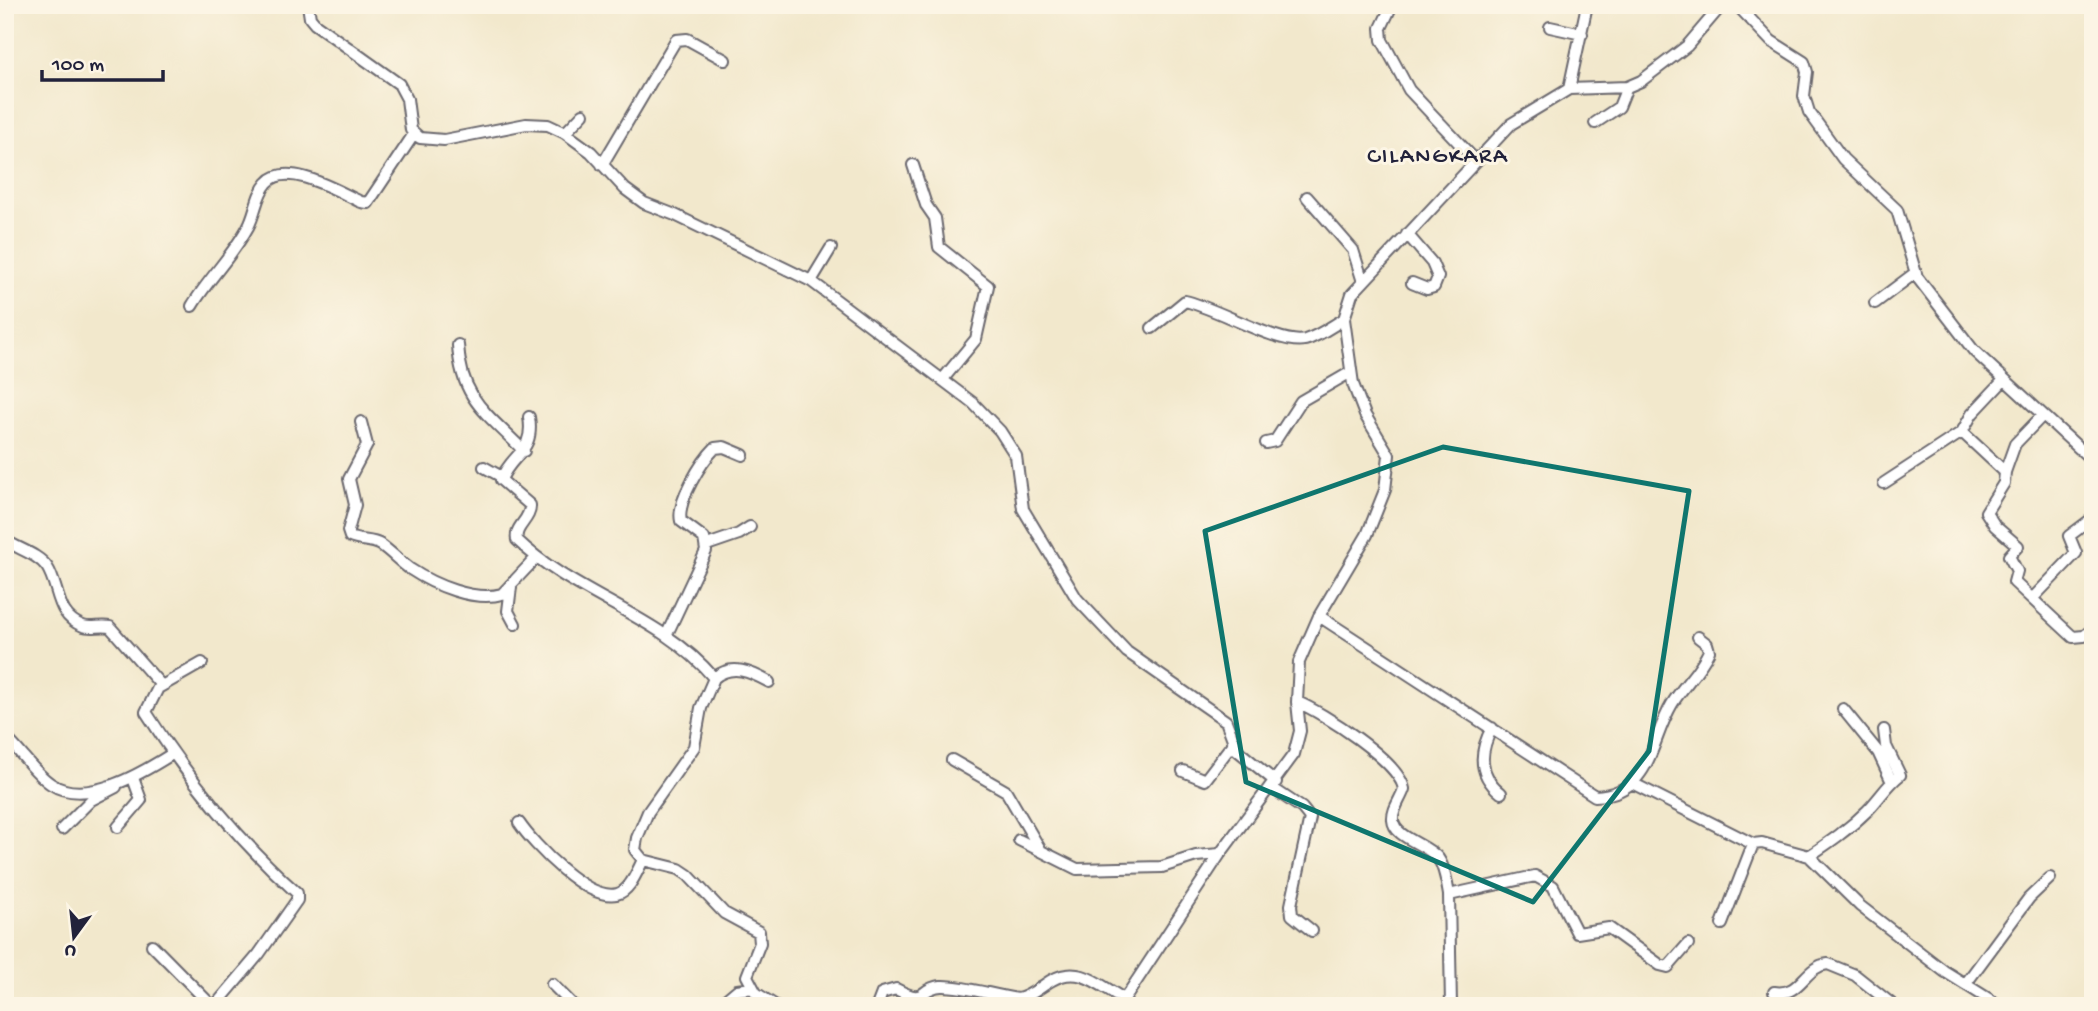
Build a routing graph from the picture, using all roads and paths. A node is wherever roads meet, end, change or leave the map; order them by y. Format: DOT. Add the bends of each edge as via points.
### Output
graph roads {
  1 [pos="308,5"];
  2 [pos="1392,5"];
  3 [pos="1587,5"];
  4 [pos="1722,5"];
  5 [pos="1737,5"];
  6 [pos="1550,27"];
  7 [pos="1582,34"];
  8 [pos="725,60"];
  9 [pos="1627,87"];
  10 [pos="1569,89"];
  11 [pos="583,114"];
  12 [pos="1595,122"];
  13 [pos="565,133"];
  14 [pos="414,134"];
  15 [pos="1475,160"];
  16 [pos="602,165"];
  17 [pos="913,165"];
  18 [pos="1307,197"];
  19 [pos="1407,234"];
  20 [pos="831,248"];
  21 [pos="1915,273"];
  22 [pos="811,281"];
  23 [pos="1363,282"];
  24 [pos="1412,283"];
  25 [pos="1875,303"];
  26 [pos="192,306"];
  27 [pos="1344,319"];
  28 [pos="1152,328"];
  29 [pos="458,345"];
  30 [pos="1351,372"];
  31 [pos="943,379"];
  32 [pos="2004,380"];
  33 [pos="2043,415"];
  34 [pos="529,417"];
  35 [pos="361,422"];
  36 [pos="1962,432"];
  37 [pos="1266,443"];
  38 [pos="524,451"];
  39 [pos="743,455"];
  40 [pos="2093,461"];
  41 [pos="484,467"];
  42 [pos="2005,472"];
  43 [pos="502,477"];
  44 [pos="1884,483"];
  45 [pos="2093,518"];
  46 [pos="750,527"];
  47 [pos="5,540"];
  48 [pos="707,545"];
  49 [pos="536,558"];
  50 [pos="511,587"];
  51 [pos="2032,599"];
  52 [pos="1320,616"];
  53 [pos="515,624"];
  54 [pos="2093,629"];
  55 [pos="667,634"];
  56 [pos="1698,637"];
  57 [pos="202,663"];
  58 [pos="714,678"];
  59 [pos="769,682"];
  60 [pos="160,687"];
  61 [pos="1297,702"];
  62 [pos="1843,709"];
  63 [pos="1492,729"];
  64 [pos="1884,730"];
  65 [pos="5,737"];
  66 [pos="1234,743"];
  67 [pos="172,754"];
  68 [pos="952,760"];
  69 [pos="1183,771"];
  70 [pos="130,779"];
  71 [pos="1891,780"];
  72 [pos="1632,783"];
  73 [pos="1274,785"];
  74 [pos="1501,793"];
  75 [pos="519,823"];
  76 [pos="118,827"];
  77 [pos="62,829"];
  78 [pos="1019,840"];
  79 [pos="1753,844"];
  80 [pos="1042,852"];
  81 [pos="1220,854"];
  82 [pos="1809,856"];
  83 [pos="643,860"];
  84 [pos="2050,878"];
  85 [pos="1449,895"];
  86 [pos="1722,924"];
  87 [pos="1312,932"];
  88 [pos="1688,944"];
  89 [pos="152,945"];
  90 [pos="1967,982"];
  91 [pos="552,984"];
  92 [pos="752,988"];
  93 [pos="1774,992"];
  94 [pos="991,1001"];
  95 [pos="1122,1002"];
  96 [pos="214,1006"];
  97 [pos="574,1006"];
  98 [pos="718,1006"];
  99 [pos="776,1006"];
  100 [pos="877,1006"];
  101 [pos="1451,1006"];
  102 [pos="1894,1006"];
  103 [pos="2000,1006"];
  1 -- 14 [label="street" via="315,24 399,84"];
  2 -- 15 [label="street" via="1381,28 1382,40 1409,90"];
  3 -- 7 [label="street"];
  4 -- 9 [label="street" via="1687,46 1660,69"];
  5 -- 21 [label="street" via="1771,41 1804,62 1809,112 1843,159 1897,210"];
  6 -- 7 [label="street"];
  7 -- 10 [label="street"];
  8 -- 16 [label="street" via="687,39 676,40"];
  9 -- 10 [label="street"];
  9 -- 12 [label="street" via="1619,107"];
  10 -- 15 [label="street" via="1529,111"];
  11 -- 13 [label="street"];
  13 -- 14 [label="street" via="537,124 434,141"];
  13 -- 16 [label="street"];
  14 -- 26 [label="street" via="368,203 300,176 273,178 259,197 249,225"];
  15 -- 19 [label="street"];
  16 -- 22 [label="street" via="649,206"];
  17 -- 31 [label="street" via="935,218 939,247 988,286 976,339"];
  18 -- 23 [label="street" via="1353,250"];
  19 -- 23 [label="street"];
  19 -- 24 [label="street" via="1438,277 1434,287 1427,289"];
  20 -- 22 [label="street"];
  21 -- 25 [label="street"];
  21 -- 32 [label="street" via="1964,339"];
  22 -- 31 [label="street"];
  23 -- 27 [label="street" via="1352,294"];
  27 -- 28 [label="street" via="1300,340 1185,301"];
  27 -- 30 [label="street"];
  29 -- 38 [label="street" via="460,372 472,398"];
  30 -- 37 [label="street" via="1300,401 1275,441"];
  30 -- 52 [label="street" via="1365,415 1380,436 1391,465 1367,535"];
  31 -- 66 [label="street" via="980,409 1011,447 1020,473 1023,509 1077,599 1127,652 1226,720"];
  32 -- 33 [label="street"];
  32 -- 36 [label="street" via="1972,414"];
  33 -- 40 [label="street"];
  33 -- 42 [label="street" via="2015,444"];
  34 -- 38 [label="street" via="530,435"];
  35 -- 50 [label="street" via="367,445 349,479 355,505 350,537 379,544 418,574 456,590 494,596"];
  36 -- 42 [label="street"];
  36 -- 44 [label="street"];
  38 -- 43 [label="street"];
  39 -- 48 [label="street" via="715,448 685,498 681,521"];
  41 -- 43 [label="street"];
  42 -- 51 [label="street" via="2004,483 1986,512 1995,526 2016,542 2009,560 2017,571 2014,582"];
  43 -- 49 [label="street" via="505,485 530,505 529,517 516,537"];
  45 -- 51 [label="street" via="2069,536 2076,553"];
  46 -- 48 [label="street"];
  47 -- 60 [label="street" via="44,563 58,604 74,621 86,627 110,627"];
  48 -- 55 [label="street"];
  49 -- 50 [label="street"];
  49 -- 55 [label="street"];
  50 -- 53 [label="street" via="508,611"];
  51 -- 54 [label="street" via="2073,637"];
  52 -- 61 [label="street" via="1299,662"];
  52 -- 63 [label="street"];
  55 -- 58 [label="street"];
  56 -- 72 [label="street" via="1709,651 1679,692 1646,768"];
  57 -- 60 [label="street"];
  58 -- 59 [label="street" via="722,671 734,670"];
  58 -- 83 [label="street" via="701,708 694,747 641,826 635,850"];
  60 -- 67 [label="street" via="146,712"];
  61 -- 73 [label="street" via="1299,738"];
  61 -- 85 [label="street" via="1322,714 1395,772 1405,789 1393,824 1437,858"];
  62 -- 71 [label="street" via="1878,752"];
  63 -- 72 [label="street" via="1595,796 1618,792"];
  63 -- 74 [label="street" via="1482,763 1488,780"];
  64 -- 71 [label="street" via="1886,746 1900,772"];
  65 -- 70 [label="street" via="41,776 66,790 80,792"];
  66 -- 69 [label="street" via="1205,780"];
  66 -- 73 [label="street"];
  67 -- 70 [label="street"];
  67 -- 96 [label="street" via="250,851 298,896 260,954"];
  68 -- 80 [label="street" via="1006,791"];
  70 -- 76 [label="street" via="141,800"];
  70 -- 77 [label="street" via="91,800"];
  71 -- 82 [label="street" via="1846,832"];
  72 -- 79 [label="street"];
  73 -- 81 [label="street"];
  73 -- 87 [label="street" via="1310,818 1291,905 1292,915"];
  75 -- 83 [label="street" via="550,860 609,894 627,886"];
  78 -- 80 [label="street"];
  79 -- 82 [label="street"];
  79 -- 86 [label="street"];
  80 -- 81 [label="street" via="1077,869 1163,867"];
  81 -- 95 [label="street"];
  82 -- 90 [label="street" via="1860,906 1944,971"];
  83 -- 92 [label="street" via="688,875 724,913 759,932 761,943 747,976"];
  84 -- 90 [label="street" via="2029,898"];
  85 -- 88 [label="street" via="1535,876 1553,886 1577,933 1609,928 1668,967"];
  85 -- 101 [label="street"];
  89 -- 96 [label="street"];
  90 -- 103 [label="street"];
  91 -- 97 [label="street"];
  92 -- 98 [label="street" via="737,990"];
  92 -- 99 [label="street"];
  93 -- 102 [label="street" via="1794,991 1817,967 1828,964 1855,975"];
  94 -- 95 [label="street" via="1027,997 1052,980 1073,973 1089,978"];
  94 -- 100 [label="street" via="943,986 918,997 896,989 882,993"];
}
